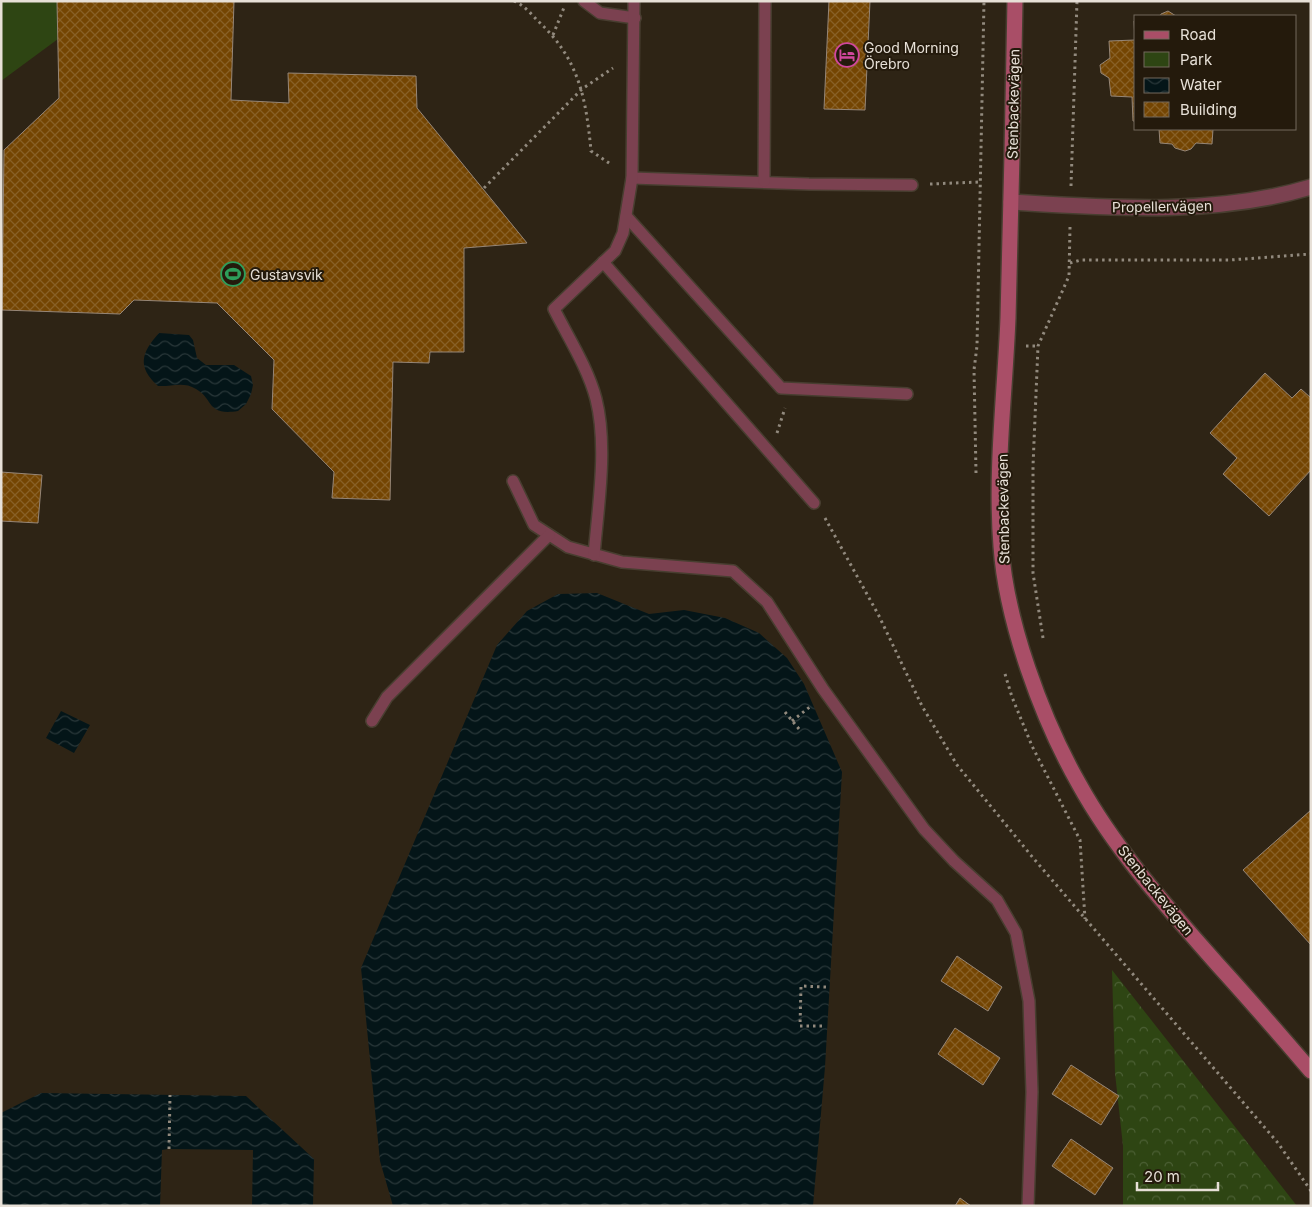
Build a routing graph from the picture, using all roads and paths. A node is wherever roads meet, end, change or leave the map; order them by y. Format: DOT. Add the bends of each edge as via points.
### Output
graph roads {
  1 [pos="514,1"];
  2 [pos="566,1"];
  3 [pos="584,1"];
  4 [pos="634,1"];
  5 [pos="765,1"];
  6 [pos="1015,1"];
  7 [pos="1077,1"];
  8 [pos="635,18"];
  9 [pos="553,35"];
  10 [pos="634,53"];
  11 [pos="582,90"];
  12 [pos="632,178"];
  13 [pos="764,181"];
  14 [pos="979,182"];
  15 [pos="912,185"];
  16 [pos="1311,187"];
  17 [pos="484,188"];
  18 [pos="1011,202"];
  19 [pos="1070,206"];
  20 [pos="626,216"];
  21 [pos="1311,254"];
  22 [pos="603,262"];
  23 [pos="1070,263"];
  24 [pos="792,388"];
  25 [pos="907,394"];
  26 [pos="770,454"];
  27 [pos="513,481"];
  28 [pos="814,503"];
  29 [pos="549,535"];
  30 [pos="594,556"];
  31 [pos="1044,642"];
  32 [pos="814,703"];
  33 [pos="785,712"];
  34 [pos="372,721"];
  35 [pos="792,721"];
  36 [pos="799,729"];
  37 [pos="826,987"];
  38 [pos="822,1026"];
  39 [pos="1311,1071"];
  40 [pos="170,1095"];
  41 [pos="169,1149"];
  42 [pos="1311,1191"];
  43 [pos="1028,1206"];
  1 -- 9 [label="path"];
  2 -- 9 [label="path"];
  3 -- 8 [label="lane" via="600,13"];
  4 -- 8 [label="lane"];
  5 -- 13 [label="lane"];
  6 -- 18 [label="street, Stenbackevägen"];
  7 -- 19 [label="path"];
  8 -- 10 [label="lane"];
  9 -- 11 [label="path"];
  10 -- 11 [label="path"];
  10 -- 12 [label="lane"];
  11 -- 12 [label="path" via="591,151"];
  11 -- 17 [label="path"];
  12 -- 13 [label="lane"];
  12 -- 20 [label="lane"];
  13 -- 15 [label="lane"];
  14 -- 15 [label="path"];
  16 -- 19 [label="street, Propellervägen" via="1290,194 1226,204 1140,208"];
  18 -- 19 [label="street, Propellervägen"];
  18 -- 39 [label="street, Stenbackevägen" via="1000,488 1001,546 1007,593 1020,642 1059,742 1079,784 1106,827 1174,915"];
  19 -- 23 [label="path"];
  20 -- 22 [label="lane" via="623,233 614,251"];
  20 -- 24 [label="lane" via="780,388"];
  21 -- 23 [label="path" via="1230,260 1081,260"];
  22 -- 26 [label="lane"];
  22 -- 30 [label="lane" via="554,309 596,399 600,442"];
  23 -- 31 [label="path" via="1069,276 1058,306 1038,346 1033,573"];
  24 -- 25 [label="lane"];
  24 -- 26 [label="path"];
  26 -- 28 [label="lane"];
  27 -- 29 [label="lane" via="534,525"];
  28 -- 42 [label="path" via="831,527 922,706 957,764 1034,859 1278,1143"];
  29 -- 30 [label="lane" via="568,548"];
  29 -- 34 [label="lane" via="387,697"];
  30 -- 43 [label="lane" via="622,562 733,571 767,602 823,689 924,829 997,900 1016,933 1030,1001 1032,1092"];
  32 -- 35 [label="path"];
  33 -- 35 [label="path"];
  35 -- 36 [label="path"];
  37 -- 38 [label="path" via="801,986 800,1026"];
  40 -- 41 [label="path"];
}
